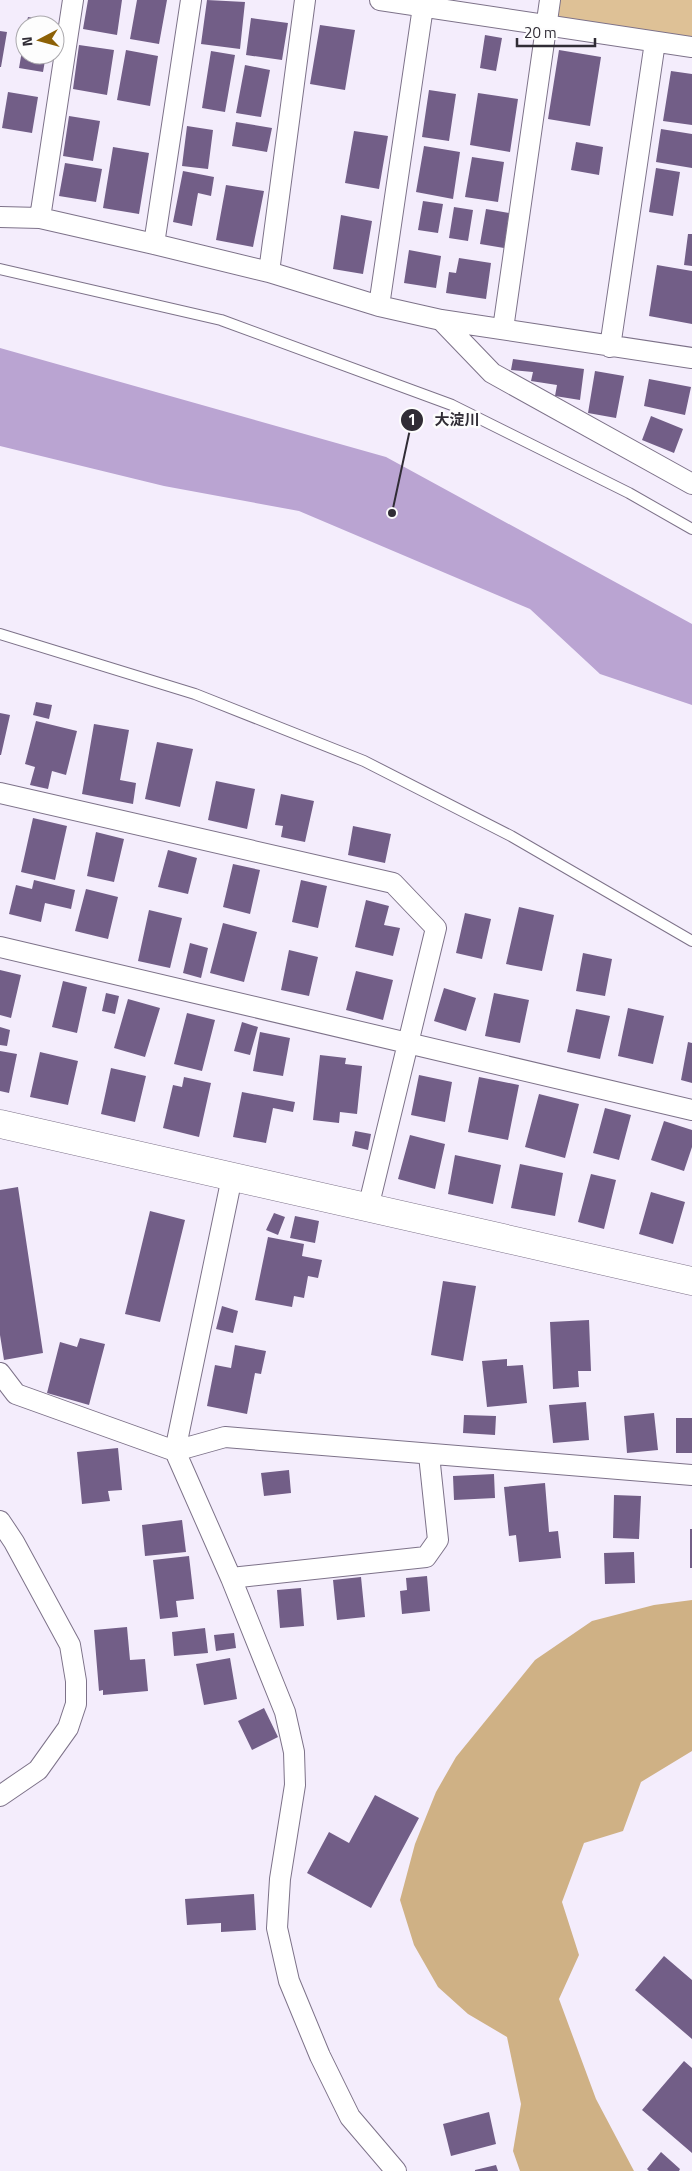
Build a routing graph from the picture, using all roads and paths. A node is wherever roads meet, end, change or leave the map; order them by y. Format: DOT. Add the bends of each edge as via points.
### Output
graph roads {
  1 [pos="73,0"];
  2 [pos="190,0"];
  3 [pos="306,0"];
  4 [pos="380,0"];
  5 [pos="550,0"];
  6 [pos="423,4"];
  7 [pos="546,26"];
  8 [pos="655,42"];
  9 [pos="692,47"];
  10 [pos="0,217"];
  11 [pos="40,218"];
  12 [pos="154,244"];
  13 [pos="0,269"];
  14 [pos="268,272"];
  15 [pos="379,306"];
  16 [pos="441,320"];
  17 [pos="503,328"];
  18 [pos="610,347"];
  19 [pos="692,358"];
  20 [pos="692,484"];
  21 [pos="692,529"];
  22 [pos="0,634"];
  23 [pos="0,792"];
  24 [pos="692,941"];
  25 [pos="0,947"];
  26 [pos="409,1045"];
  27 [pos="692,1110"];
  28 [pos="0,1124"];
  29 [pos="232,1177"];
  30 [pos="368,1208"];
  31 [pos="692,1281"];
  32 [pos="0,1373"];
  33 [pos="175,1451"];
  34 [pos="430,1455"];
  35 [pos="692,1475"];
  36 [pos="0,1521"];
  37 [pos="231,1578"];
  38 [pos="0,1796"];
  39 [pos="396,2171"];
  1 -- 11 [label="street"];
  2 -- 12 [label="street"];
  3 -- 14 [label="street"];
  4 -- 6 [label="street"];
  5 -- 7 [label="street"];
  6 -- 7 [label="street"];
  6 -- 15 [label="street"];
  7 -- 8 [label="street"];
  7 -- 17 [label="street"];
  8 -- 9 [label="street"];
  8 -- 18 [label="street"];
  10 -- 11 [label="street"];
  11 -- 12 [label="street"];
  12 -- 14 [label="street"];
  13 -- 21 [label="lane" via="221,320 443,402 629,492"];
  14 -- 15 [label="street"];
  15 -- 16 [label="street"];
  16 -- 17 [label="street"];
  16 -- 20 [label="street" via="492,373"];
  17 -- 18 [label="street"];
  18 -- 19 [label="street"];
  22 -- 24 [label="lane" via="195,694 364,761 511,836"];
  23 -- 26 [label="street" via="393,883 436,928"];
  25 -- 26 [label="street"];
  26 -- 27 [label="street"];
  26 -- 30 [label="street"];
  28 -- 29 [label="street"];
  29 -- 30 [label="street"];
  29 -- 33 [label="street"];
  30 -- 31 [label="street"];
  32 -- 33 [label="street" via="16,1394"];
  33 -- 34 [label="street" via="224,1438"];
  33 -- 37 [label="street"];
  34 -- 35 [label="street"];
  34 -- 37 [label="street" via="438,1540 426,1557"];
  36 -- 38 [label="street" via="70,1645 76,1681 76,1704 68,1728 38,1770"];
  37 -- 39 [label="street" via="285,1712 294,1752 295,1785 280,1879 277,1928 289,1981 350,2117"];
}
